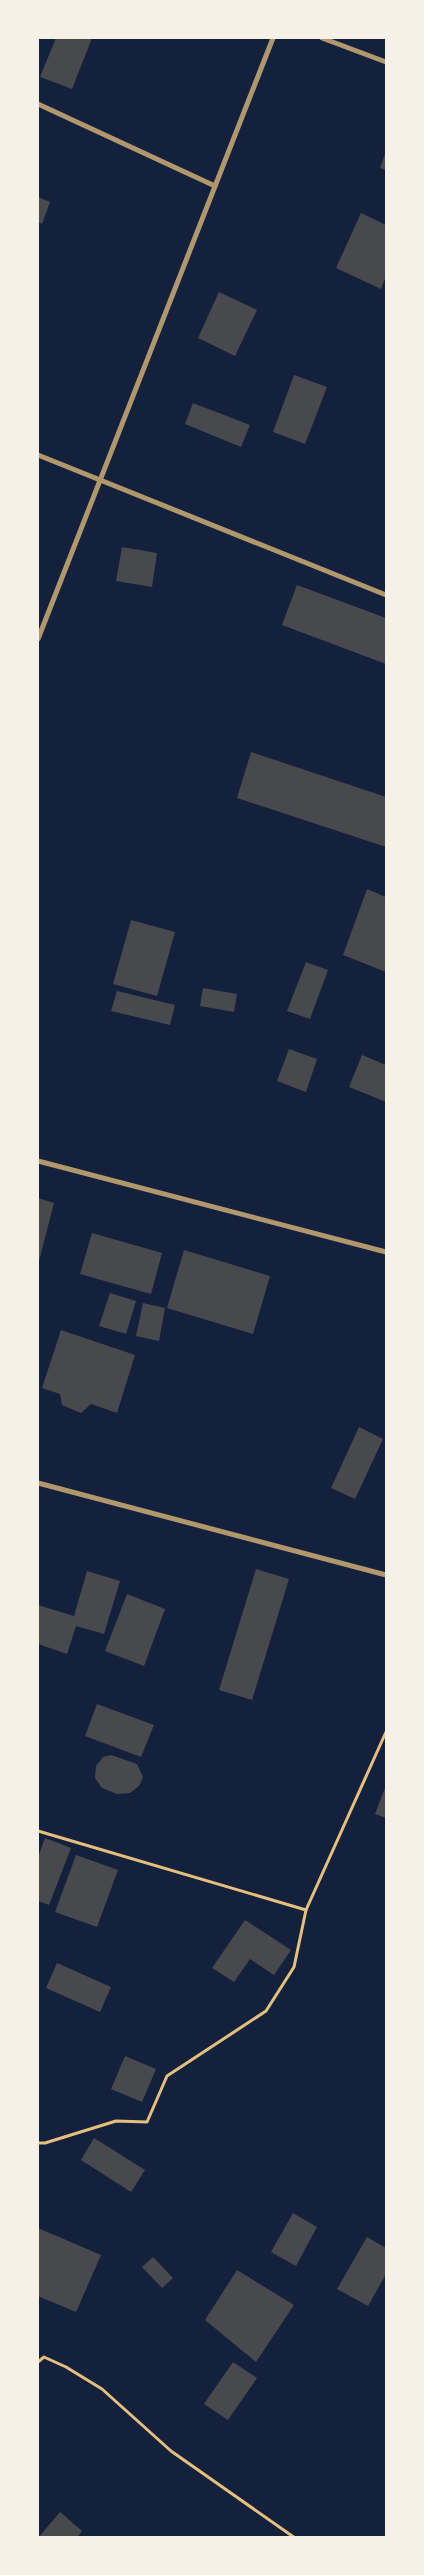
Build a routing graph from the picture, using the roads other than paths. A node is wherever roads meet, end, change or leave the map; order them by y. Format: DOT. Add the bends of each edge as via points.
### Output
graph roads {
  1 [pos="273,38"];
  2 [pos="322,38"];
  3 [pos="386,62"];
  4 [pos="38,104"];
  5 [pos="215,186"];
  6 [pos="38,455"];
  7 [pos="100,480"];
  8 [pos="386,595"];
  9 [pos="38,640"];
  10 [pos="38,1161"];
  11 [pos="386,1252"];
  12 [pos="38,1482"];
  13 [pos="386,1575"];
  1 -- 5 [label="street"];
  2 -- 3 [label="street"];
  4 -- 5 [label="street"];
  5 -- 7 [label="street"];
  6 -- 7 [label="street"];
  7 -- 8 [label="street"];
  7 -- 9 [label="street"];
  10 -- 11 [label="street"];
  12 -- 13 [label="street"];
}
